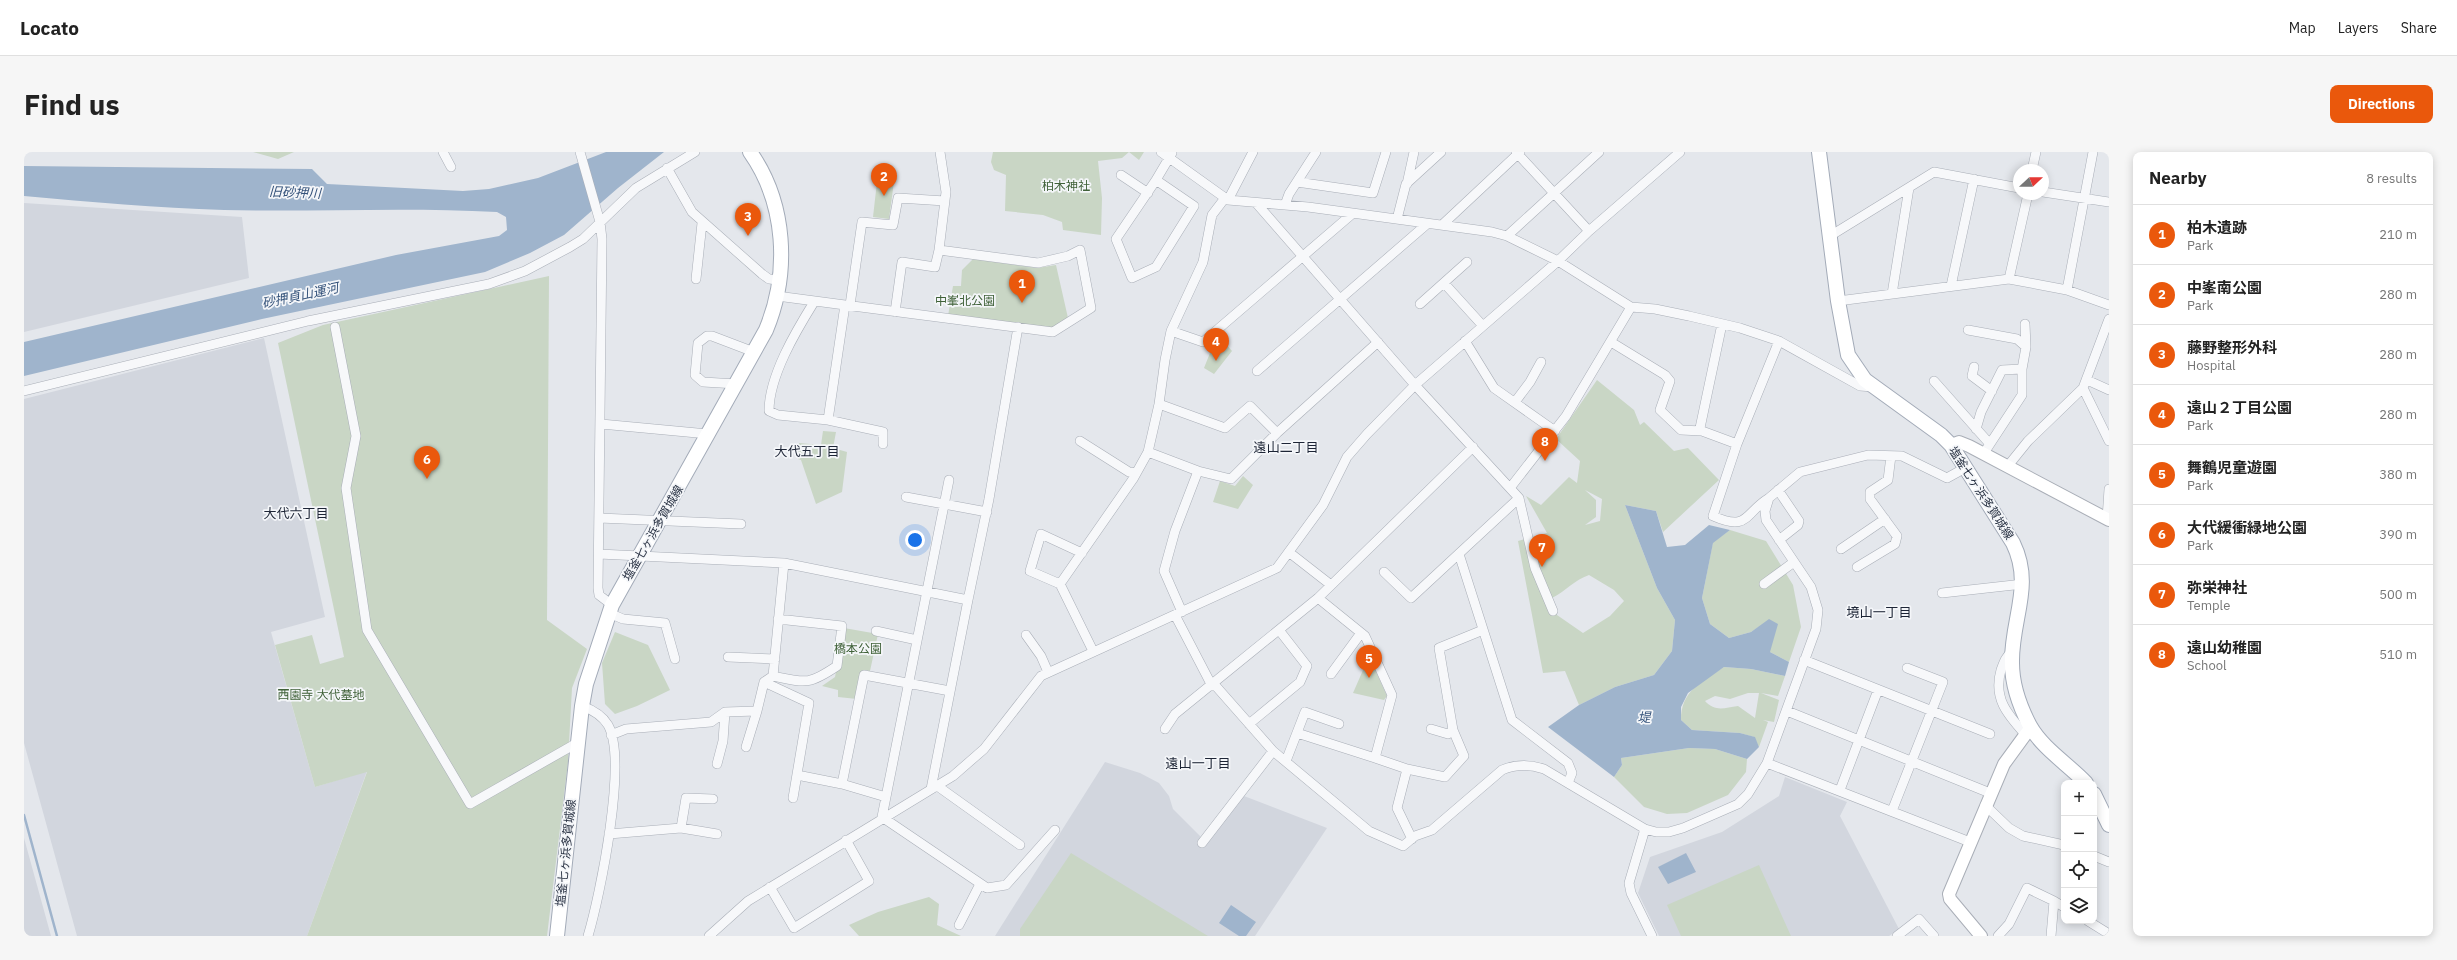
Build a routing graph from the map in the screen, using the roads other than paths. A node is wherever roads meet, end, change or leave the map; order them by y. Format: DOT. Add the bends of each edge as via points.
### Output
graph roads {
  1 [pos="443,152"];
  2 [pos="580,152"];
  3 [pos="695,152"];
  4 [pos="750,152"];
  5 [pos="940,152"];
  6 [pos="1253,152"];
  7 [pos="1316,152"];
  8 [pos="1386,152"];
  9 [pos="1414,152"];
  10 [pos="1441,152"];
  11 [pos="1599,152"];
  12 [pos="1819,152"];
  13 [pos="2036,152"];
  14 [pos="2093,152"];
  15 [pos="1518,153"];
  16 [pos="1168,154"];
  17 [pos="1674,154"];
  18 [pos="2033,164"];
  19 [pos="451,167"];
  20 [pos="667,168"];
  21 [pos="1121,175"];
  22 [pos="1974,179"];
  23 [pos="1156,180"];
  24 [pos="1297,182"];
  25 [pos="1406,184"];
  26 [pos="2013,187"];
  27 [pos="1909,188"];
  28 [pos="1554,192"];
  29 [pos="1148,193"];
  30 [pos="2049,193"];
  31 [pos="1226,199"];
  32 [pos="2084,199"];
  33 [pos="2027,200"];
  34 [pos="945,201"];
  35 [pos="2109,202"];
  36 [pos="1257,204"];
  37 [pos="1285,205"];
  38 [pos="1352,214"];
  39 [pos="1397,219"];
  40 [pos="600,222"];
  41 [pos="702,223"];
  42 [pos="1427,224"];
  43 [pos="1442,225"];
  44 [pos="1589,231"];
  45 [pos="1507,236"];
  46 [pos="1830,236"];
  47 [pos="939,250"];
  48 [pos="1303,257"];
  49 [pos="1558,261"];
  50 [pos="1467,262"];
  51 [pos="696,279"];
  52 [pos="2009,279"];
  53 [pos="779,280"];
  54 [pos="1444,283"];
  55 [pos="1951,286"];
  56 [pos="2067,290"];
  57 [pos="1892,294"];
  58 [pos="777,296"];
  59 [pos="1341,300"];
  60 [pos="1838,301"];
  61 [pos="814,302"];
  62 [pos="1420,304"];
  63 [pos="847,305"];
  64 [pos="2109,305"];
  65 [pos="1631,307"];
  66 [pos="895,312"];
  67 [pos="2109,319"];
  68 [pos="1722,324"];
  69 [pos="2025,324"];
  70 [pos="1483,326"];
  71 [pos="335,327"];
  72 [pos="1018,327"];
  73 [pos="1968,330"];
  74 [pos="1171,332"];
  75 [pos="1465,341"];
  76 [pos="1779,341"];
  77 [pos="1378,342"];
  78 [pos="1611,342"];
  79 [pos="2026,347"];
  80 [pos="754,352"];
  81 [pos="1541,362"];
  82 [pos="1974,367"];
  83 [pos="2022,369"];
  84 [pos="1257,371"];
  85 [pos="1934,381"];
  86 [pos="737,384"];
  87 [pos="2085,384"];
  88 [pos="1415,385"];
  89 [pos="1873,387"];
  90 [pos="2109,390"];
  91 [pos="24,391"];
  92 [pos="1992,391"];
  93 [pos="1514,402"];
  94 [pos="1159,404"];
  95 [pos="828,420"];
  96 [pos="601,424"];
  97 [pos="1976,429"];
  98 [pos="1554,431"];
  99 [pos="1702,431"];
  100 [pos="1277,432"];
  101 [pos="708,434"];
  102 [pos="1080,441"];
  103 [pos="2109,441"];
  104 [pos="882,444"];
  105 [pos="1737,444"];
  106 [pos="1951,446"];
  107 [pos="1473,447"];
  108 [pos="1986,448"];
  109 [pos="1148,452"];
  110 [pos="1891,456"];
  111 [pos="2007,467"];
  112 [pos="1967,468"];
  113 [pos="1198,471"];
  114 [pos="1136,473"];
  115 [pos="949,480"];
  116 [pos="1510,488"];
  117 [pos="2109,489"];
  118 [pos="1778,490"];
  119 [pos="906,497"];
  120 [pos="1519,498"];
  121 [pos="1769,498"];
  122 [pos="945,504"];
  123 [pos="987,512"];
  124 [pos="599,518"];
  125 [pos="1885,520"];
  126 [pos="2108,520"];
  127 [pos="660,521"];
  128 [pos="741,524"];
  129 [pos="1779,540"];
  130 [pos="1841,548"];
  131 [pos="1082,553"];
  132 [pos="1290,553"];
  133 [pos="598,554"];
  134 [pos="1459,554"];
  135 [pos="640,556"];
  136 [pos="1794,562"];
  137 [pos="784,563"];
  138 [pos="1857,567"];
  139 [pos="1384,572"];
  140 [pos="1060,584"];
  141 [pos="1764,584"];
  142 [pos="2023,584"];
  143 [pos="1331,585"];
  144 [pos="926,593"];
  145 [pos="1942,593"];
  146 [pos="1318,598"];
  147 [pos="968,600"];
  148 [pos="611,609"];
  149 [pos="1553,611"];
  150 [pos="1178,614"];
  151 [pos="778,619"];
  152 [pos="1279,630"];
  153 [pos="1483,630"];
  154 [pos="876,631"];
  155 [pos="1361,633"];
  156 [pos="1026,635"];
  157 [pos="916,640"];
  158 [pos="1093,651"];
  159 [pos="2012,652"];
  160 [pos="728,657"];
  161 [pos="675,659"];
  162 [pos="775,659"];
  163 [pos="1804,660"];
  164 [pos="1907,668"];
  165 [pos="1048,672"];
  166 [pos="1331,674"];
  167 [pos="773,676"];
  168 [pos="764,682"];
  169 [pos="908,683"];
  170 [pos="1213,685"];
  171 [pos="1878,690"];
  172 [pos="950,691"];
  173 [pos="2018,698"];
  174 [pos="2000,700"];
  175 [pos="582,706"];
  176 [pos="757,711"];
  177 [pos="1787,711"];
  178 [pos="725,712"];
  179 [pos="1932,712"];
  180 [pos="1249,724"];
  181 [pos="1339,724"];
  182 [pos="1166,729"];
  183 [pos="1431,729"];
  184 [pos="1453,730"];
  185 [pos="2028,730"];
  186 [pos="1297,733"];
  187 [pos="1990,734"];
  188 [pos="611,735"];
  189 [pos="1858,740"];
  190 [pos="578,743"];
  191 [pos="746,747"];
  192 [pos="1273,751"];
  193 [pos="1375,758"];
  194 [pos="1286,761"];
  195 [pos="1911,761"];
  196 [pos="1767,763"];
  197 [pos="717,764"];
  198 [pos="1407,769"];
  199 [pos="797,775"];
  200 [pos="2083,780"];
  201 [pos="1568,783"];
  202 [pos="842,784"];
  203 [pos="934,787"];
  204 [pos="1840,790"];
  205 [pos="1990,793"];
  206 [pos="886,797"];
  207 [pos="793,798"];
  208 [pos="714,799"];
  209 [pos="2097,800"];
  210 [pos="1986,805"];
  211 [pos="1892,810"];
  212 [pos="882,817"];
  213 [pos="2109,825"];
  214 [pos="681,828"];
  215 [pos="1646,829"];
  216 [pos="1055,830"];
  217 [pos="609,834"];
  218 [pos="717,834"];
  219 [pos="1412,839"];
  220 [pos="846,840"];
  221 [pos="1970,842"];
  222 [pos="1202,843"];
  223 [pos="2061,844"];
  224 [pos="1020,845"];
  225 [pos="2097,857"];
  226 [pos="2109,862"];
  227 [pos="980,884"];
  228 [pos="770,887"];
  229 [pos="2054,901"];
  230 [pos="2061,905"];
  231 [pos="2093,924"];
  232 [pos="959,925"];
  233 [pos="2096,926"];
  234 [pos="2109,934"];
  235 [pos="557,936"];
  236 [pos="588,936"];
  237 [pos="709,936"];
  238 [pos="1652,936"];
  239 [pos="1897,936"];
  240 [pos="1934,936"];
  241 [pos="1981,936"];
  242 [pos="1998,936"];
  243 [pos="2051,936"];
  244 [pos="2095,936"];
  1 -- 19 [label="street"];
  2 -- 40 [label="street"];
  3 -- 20 [label="street"];
  4 -- 53 [label="main road, 塩釜七ヶ浜多賀城線" via="769,185 777,213 780,237"];
  5 -- 34 [label="street"];
  6 -- 31 [label="street"];
  7 -- 24 [label="street"];
  8 -- 24 [label="street" via="1374,193"];
  9 -- 25 [label="street"];
  10 -- 25 [label="street"];
  11 -- 28 [label="street"];
  12 -- 46 [label="main road, 塩釜七ヶ浜多賀城線"];
  13 -- 18 [label="street"];
  14 -- 32 [label="street"];
  15 -- 28 [label="street"];
  15 -- 43 [label="street"];
  16 -- 23 [label="street"];
  16 -- 31 [label="street"];
  17 -- 44 [label="street"];
  20 -- 40 [label="street" via="636,188"];
  20 -- 41 [label="street" via="692,212"];
  21 -- 29 [label="street"];
  22 -- 26 [label="street"];
  22 -- 27 [label="street" via="1934,172"];
  22 -- 55 [label="street"];
  23 -- 29 [label="street"];
  23 -- 29 [label="street" via="1194,206 1156,267 1132,278 1116,239"];
  24 -- 37 [label="street"];
  25 -- 39 [label="street"];
  27 -- 46 [label="street"];
  27 -- 57 [label="street"];
  28 -- 44 [label="street"];
  28 -- 45 [label="street"];
  30 -- 32 [label="street"];
  31 -- 36 [label="street"];
  31 -- 74 [label="street" via="1212,215 1203,262"];
  32 -- 35 [label="street"];
  32 -- 56 [label="street"];
  33 -- 52 [label="street"];
  34 -- 47 [label="street"];
  34 -- 63 [label="street" via="898,198 892,225 862,222"];
  36 -- 37 [label="street"];
  36 -- 48 [label="street"];
  37 -- 38 [label="street"];
  38 -- 39 [label="street"];
  38 -- 48 [label="street"];
  39 -- 42 [label="street"];
  40 -- 91 [label="street" via="570,248 525,271 489,284 308,321"];
  40 -- 96 [label="street"];
  41 -- 51 [label="street"];
  41 -- 53 [label="street" via="762,274 769,279"];
  42 -- 43 [label="street"];
  42 -- 59 [label="street"];
  43 -- 45 [label="street"];
  44 -- 49 [label="street"];
  45 -- 49 [label="street"];
  46 -- 60 [label="main road, 塩釜七ヶ浜多賀城線"];
  47 -- 66 [label="street" via="935,267 902,262"];
  47 -- 72 [label="street" via="1038,263 1068,256 1080,250 1091,308 1053,332"];
  48 -- 59 [label="street"];
  48 -- 74 [label="street" via="1203,342"];
  49 -- 65 [label="street"];
  49 -- 70 [label="street"];
  50 -- 54 [label="street"];
  52 -- 55 [label="street"];
  52 -- 56 [label="street"];
  53 -- 58 [label="main road, 塩釜七ヶ浜多賀城線"];
  54 -- 62 [label="street"];
  54 -- 70 [label="street"];
  55 -- 57 [label="street"];
  56 -- 64 [label="street"];
  57 -- 60 [label="street"];
  58 -- 61 [label="street"];
  58 -- 80 [label="main road, 塩釜七ヶ浜多賀城線" via="768,324"];
  59 -- 77 [label="street"];
  59 -- 84 [label="street"];
  60 -- 89 [label="main road, 塩釜七ヶ浜多賀城線" via="1848,356 1856,370"];
  61 -- 63 [label="street"];
  61 -- 95 [label="street" via="799,326 777,374 769,397 770,410 778,415"];
  63 -- 66 [label="street"];
  63 -- 95 [label="street"];
  65 -- 68 [label="street" via="1656,309"];
  65 -- 78 [label="street"];
  66 -- 72 [label="street"];
  67 -- 87 [label="street"];
  68 -- 76 [label="street"];
  68 -- 99 [label="street" via="1700,428"];
  69 -- 79 [label="street"];
  70 -- 75 [label="street"];
  71 -- 190 [label="street" via="356,436 346,488 367,630 470,804"];
  72 -- 123 [label="street"];
  73 -- 79 [label="street" via="2017,338"];
  74 -- 94 [label="street"];
  75 -- 88 [label="street"];
  75 -- 93 [label="street" via="1494,388"];
  76 -- 89 [label="street" via="1860,386"];
  76 -- 105 [label="street"];
  77 -- 88 [label="street"];
  77 -- 100 [label="street"];
  78 -- 98 [label="street" via="1566,416"];
  78 -- 99 [label="street" via="1665,375 1670,381 1660,410 1681,430"];
  79 -- 83 [label="street"];
  80 -- 86 [label="main road, 塩釜七ヶ浜多賀城線"];
  80 -- 86 [label="street" via="712,336 707,336 698,343 695,375 703,382"];
  81 -- 93 [label="street" via="1530,382"];
  82 -- 92 [label="street" via="1972,376"];
  83 -- 92 [label="street" via="2002,370"];
  83 -- 108 [label="street" via="2022,395"];
  85 -- 97 [label="street"];
  86 -- 101 [label="main road, 塩釜七ヶ浜多賀城線"];
  87 -- 90 [label="street"];
  87 -- 103 [label="street"];
  87 -- 111 [label="street"];
  88 -- 107 [label="street"];
  88 -- 132 [label="street" via="1347,457 1323,506"];
  89 -- 106 [label="main road, 塩釜七ヶ浜多賀城線" via="1941,435"];
  92 -- 97 [label="street"];
  93 -- 98 [label="street"];
  94 -- 100 [label="street" via="1225,428 1250,406"];
  94 -- 109 [label="street"];
  95 -- 104 [label="street" via="883,432"];
  96 -- 101 [label="street"];
  96 -- 124 [label="street"];
  97 -- 108 [label="street"];
  98 -- 116 [label="street"];
  99 -- 105 [label="street"];
  100 -- 113 [label="street" via="1232,479"];
  101 -- 127 [label="main road, 塩釜七ヶ浜多賀城線"];
  102 -- 114 [label="street" via="1129,472"];
  105 -- 121 [label="street" via="1713,516 1728,523 1747,519 1761,502"];
  106 -- 108 [label="street" via="1959,442"];
  106 -- 112 [label="main road, 塩釜七ヶ浜多賀城線"];
  107 -- 116 [label="street"];
  107 -- 143 [label="street"];
  108 -- 111 [label="street"];
  109 -- 113 [label="street"];
  109 -- 114 [label="street"];
  110 -- 112 [label="street" via="1902,456 1947,478"];
  110 -- 118 [label="street" via="1868,455 1800,472"];
  110 -- 125 [label="street" via="1888,480 1870,492 1870,499"];
  111 -- 126 [label="street"];
  112 -- 142 [label="main road, 塩釜七ヶ浜多賀城線" via="2017,550 2022,565"];
  113 -- 150 [label="street" via="1175,531 1164,571"];
  114 -- 131 [label="street"];
  115 -- 122 [label="street"];
  116 -- 120 [label="street"];
  117 -- 126 [label="street"];
  118 -- 121 [label="street"];
  118 -- 129 [label="street" via="1799,521 1798,525"];
  119 -- 122 [label="street"];
  120 -- 134 [label="street"];
  120 -- 149 [label="street" via="1535,568"];
  121 -- 129 [label="street" via="1765,511 1766,520"];
  122 -- 123 [label="street"];
  122 -- 144 [label="street"];
  123 -- 147 [label="street"];
  124 -- 127 [label="street"];
  124 -- 133 [label="street"];
  125 -- 130 [label="street"];
  125 -- 138 [label="street" via="1897,536 1895,544"];
  127 -- 128 [label="street"];
  127 -- 135 [label="main road, 塩釜七ヶ浜多賀城線"];
  129 -- 136 [label="street"];
  131 -- 140 [label="street"];
  131 -- 140 [label="street" via="1041,534 1030,571"];
  132 -- 143 [label="street"];
  132 -- 150 [label="street" via="1270,573"];
  133 -- 135 [label="street"];
  133 -- 148 [label="street" via="599,595"];
  134 -- 139 [label="street" via="1412,598"];
  134 -- 153 [label="street"];
  135 -- 137 [label="street"];
  135 -- 148 [label="main road, 塩釜七ヶ浜多賀城線"];
  136 -- 141 [label="street"];
  136 -- 163 [label="street" via="1811,588 1818,610 1816,630"];
  137 -- 144 [label="street"];
  137 -- 151 [label="street"];
  140 -- 158 [label="street"];
  142 -- 145 [label="street"];
  142 -- 159 [label="main road, 塩釜七ヶ浜多賀城線"];
  143 -- 146 [label="street"];
  144 -- 147 [label="street"];
  144 -- 157 [label="street"];
  146 -- 152 [label="street"];
  146 -- 155 [label="street"];
  147 -- 172 [label="street"];
  148 -- 161 [label="street" via="623,619 665,623"];
  148 -- 175 [label="main road, 塩釜七ヶ浜多賀城線" via="586,684"];
  150 -- 158 [label="street"];
  150 -- 170 [label="street"];
  151 -- 162 [label="street"];
  151 -- 167 [label="street" via="842,626 837,666 816,680 804,681"];
  152 -- 170 [label="street"];
  152 -- 180 [label="street" via="1307,666 1300,682"];
  153 -- 184 [label="street" via="1439,648"];
  153 -- 201 [label="street" via="1512,720 1568,763 1572,773"];
  154 -- 157 [label="street"];
  155 -- 166 [label="street"];
  155 -- 193 [label="street" via="1365,636 1392,695"];
  156 -- 165 [label="street" via="1041,656"];
  157 -- 169 [label="street"];
  158 -- 165 [label="street"];
  159 -- 173 [label="main road, 塩釜七ヶ浜多賀城線" via="2013,676"];
  159 -- 174 [label="street" via="2004,661 1999,678"];
  160 -- 162 [label="street"];
  162 -- 167 [label="street"];
  163 -- 171 [label="street"];
  163 -- 177 [label="street"];
  164 -- 179 [label="street" via="1943,682"];
  165 -- 203 [label="street" via="1041,676 984,749 953,776"];
  167 -- 168 [label="street"];
  168 -- 176 [label="street"];
  168 -- 199 [label="street" via="809,704"];
  169 -- 172 [label="street"];
  169 -- 202 [label="street" via="864,675"];
  169 -- 206 [label="street"];
  170 -- 180 [label="street"];
  170 -- 182 [label="street" via="1175,714"];
  171 -- 179 [label="street"];
  171 -- 189 [label="street"];
  172 -- 203 [label="street"];
  173 -- 174 [label="street"];
  173 -- 185 [label="main road, 塩釜七ヶ浜多賀城線"];
  174 -- 185 [label="street" via="2008,715"];
  175 -- 188 [label="street" via="598,712"];
  175 -- 190 [label="main road, 塩釜七ヶ浜多賀城線"];
  176 -- 178 [label="street"];
  176 -- 191 [label="street"];
  177 -- 189 [label="street"];
  177 -- 196 [label="street"];
  178 -- 188 [label="street" via="712,722 626,729"];
  178 -- 197 [label="street" via="723,741"];
  179 -- 187 [label="street"];
  179 -- 195 [label="street"];
  180 -- 192 [label="street"];
  181 -- 186 [label="street" via="1305,712"];
  183 -- 184 [label="street" via="1448,734"];
  184 -- 198 [label="street" via="1464,756 1445,777"];
  185 -- 200 [label="main road, 塩釜七ヶ浜多賀城線"];
  185 -- 205 [label="street" via="2010,753"];
  186 -- 193 [label="street"];
  186 -- 194 [label="street"];
  188 -- 217 [label="street" via="614,751"];
  189 -- 195 [label="street"];
  189 -- 204 [label="street"];
  190 -- 235 [label="main road, 塩釜七ヶ浜多賀城線"];
  192 -- 194 [label="street"];
  192 -- 222 [label="street"];
  193 -- 198 [label="street"];
  194 -- 219 [label="street" via="1369,831 1403,846"];
  195 -- 205 [label="street"];
  195 -- 211 [label="street"];
  196 -- 204 [label="street"];
  196 -- 215 [label="street" via="1748,794 1738,804 1670,832"];
  198 -- 219 [label="street" via="1397,808"];
  199 -- 202 [label="street"];
  199 -- 207 [label="street"];
  201 -- 215 [label="street"];
  201 -- 219 [label="street" via="1534,766 1513,765 1502,770 1432,830"];
  202 -- 206 [label="street"];
  203 -- 212 [label="street"];
  203 -- 224 [label="street"];
  204 -- 211 [label="street"];
  205 -- 210 [label="street"];
  206 -- 212 [label="street"];
  208 -- 214 [label="street" via="686,798"];
  209 -- 213 [label="main road"];
  210 -- 221 [label="street"];
  210 -- 223 [label="street" via="2009,828 2023,836"];
  211 -- 221 [label="street"];
  212 -- 220 [label="street"];
  212 -- 227 [label="street"];
  214 -- 217 [label="street"];
  214 -- 218 [label="street"];
  215 -- 238 [label="street" via="1629,883 1631,893"];
  216 -- 227 [label="street" via="1006,885 986,888"];
  217 -- 236 [label="street" via="604,874"];
  220 -- 228 [label="street"];
  220 -- 228 [label="street" via="869,881 794,928"];
  221 -- 241 [label="street" via="1949,896"];
  225 -- 226 [label="street"];
  227 -- 232 [label="street"];
  228 -- 237 [label="street" via="748,901"];
  229 -- 230 [label="street"];
  229 -- 242 [label="street" via="2027,888 2009,924"];
  229 -- 243 [label="street"];
  231 -- 233 [label="street"];
  233 -- 234 [label="street"];
  233 -- 244 [label="street"];
  239 -- 240 [label="street" via="1919,919"];
}
